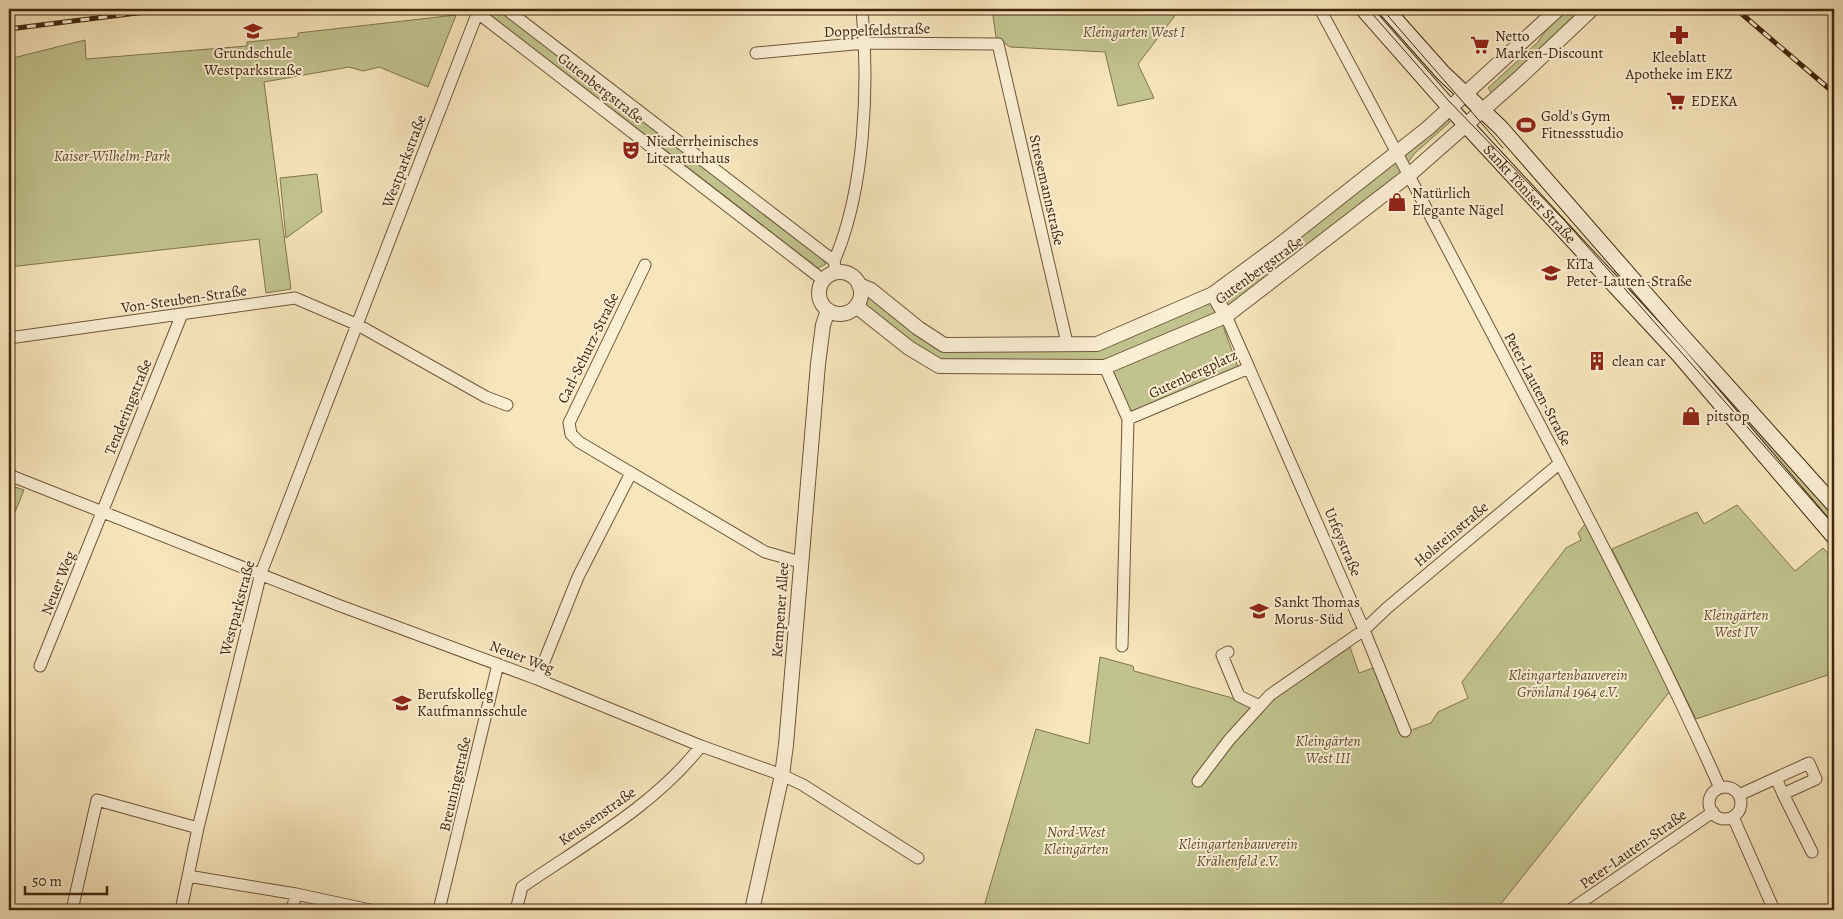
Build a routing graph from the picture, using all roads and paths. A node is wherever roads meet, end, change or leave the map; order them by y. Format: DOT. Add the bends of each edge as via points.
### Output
graph roads {
  1 [pos="506,9"];
  2 [pos="862,9"];
  3 [pos="1320,9"];
  4 [pos="1363,9"];
  5 [pos="1386,9"];
  6 [pos="1558,9"];
  7 [pos="1592,9"];
  8 [pos="479,11"];
  9 [pos="865,43"];
  10 [pos="998,44"];
  11 [pos="756,53"];
  12 [pos="1466,94"];
  13 [pos="1451,109"];
  14 [pos="1484,109"];
  15 [pos="1467,124"];
  16 [pos="1397,152"];
  17 [pos="1410,175"];
  18 [pos="645,265"];
  19 [pos="835,266"];
  20 [pos="823,280"];
  21 [pos="859,285"];
  22 [pos="1213,294"];
  23 [pos="856,306"];
  24 [pos="828,310"];
  25 [pos="182,314"];
  26 [pos="1226,316"];
  27 [pos="358,325"];
  28 [pos="9,338"];
  29 [pos="1067,343"];
  30 [pos="1097,344"];
  31 [pos="1105,367"];
  32 [pos="1249,368"];
  33 [pos="507,406"];
  34 [pos="1128,419"];
  35 [pos="1560,463"];
  36 [pos="631,473"];
  37 [pos="9,475"];
  38 [pos="1834,505"];
  39 [pos="102,511"];
  40 [pos="1834,537"];
  41 [pos="800,562"];
  42 [pos="261,573"];
  43 [pos="1364,630"];
  44 [pos="1122,646"];
  45 [pos="1228,652"];
  46 [pos="498,664"];
  47 [pos="40,666"];
  48 [pos="537,679"];
  49 [pos="1260,706"];
  50 [pos="1404,731"];
  51 [pos="701,746"];
  52 [pos="782,775"];
  53 [pos="1776,778"];
  54 [pos="1198,781"];
  55 [pos="1720,788"];
  56 [pos="1783,794"];
  57 [pos="1739,795"];
  58 [pos="1712,812"];
  59 [pos="1733,817"];
  60 [pos="198,828"];
  61 [pos="1812,852"];
  62 [pos="918,858"];
  63 [pos="188,876"];
  64 [pos="296,894"];
  65 [pos="72,910"];
  66 [pos="181,910"];
  67 [pos="292,910"];
  68 [pos="370,910"];
  69 [pos="439,910"];
  70 [pos="516,910"];
  71 [pos="752,910"];
  72 [pos="1570,910"];
  73 [pos="1774,910"];
  1 -- 19 [label="street, Gutenbergstraße"];
  2 -- 9 [label="street"];
  3 -- 16 [label="street, Peter-Lauten-Straße"];
  4 -- 13 [label="main road, Sankt Töniser Straße"];
  5 -- 12 [label="main road, Sankt Töniser Straße"];
  6 -- 12 [label="street, Gutenbergstraße"];
  7 -- 14 [label="street, Gutenbergstraße"];
  8 -- 20 [label="street, Gutenbergstraße"];
  8 -- 27 [label="street, Westparkstraße"];
  9 -- 10 [label="street, Doppelfeldstraße"];
  9 -- 11 [label="street, Doppelfeldstraße"];
  9 -- 19 [label="street" via="860,151 849,218"];
  10 -- 29 [label="street, Stresemannstraße"];
  12 -- 13 [label="street, Gutenbergstraße"];
  12 -- 14 [label="main road, Sankt Töniser Straße"];
  13 -- 15 [label="main road, Sankt Töniser Straße"];
  13 -- 16 [label="street, Gutenbergstraße"];
  14 -- 15 [label="street, Gutenbergstraße"];
  14 -- 38 [label="main road, Sankt Töniser Straße"];
  15 -- 17 [label="street, Gutenbergstraße"];
  15 -- 40 [label="main road, Sankt Töniser Straße" via="1679,355"];
  16 -- 17 [label="street, Peter-Lauten-Straße"];
  16 -- 22 [label="street, Gutenbergstraße"];
  17 -- 26 [label="street, Gutenbergstraße"];
  17 -- 35 [label="street, Peter-Lauten-Straße"];
  18 -- 36 [label="street, Carl-Schurz-Straße" via="569,423 571,434 579,442"];
  19 -- 20 [label="street"];
  19 -- 21 [label="street"];
  20 -- 24 [label="street" via="819,295"];
  21 -- 23 [label="street" via="860,296"];
  21 -- 29 [label="street, Gutenbergstraße" via="871,290 944,345"];
  22 -- 26 [label="street"];
  22 -- 30 [label="street, Gutenbergstraße"];
  23 -- 24 [label="street" via="843,313"];
  23 -- 31 [label="street, Gutenbergstraße" via="909,348 939,366"];
  24 -- 41 [label="street, Kempener Allee" via="822,325"];
  25 -- 27 [label="street, Von-Steuben-Straße" via="294,298"];
  25 -- 28 [label="street, Von-Steuben-Straße"];
  25 -- 39 [label="street, Tenderingstraße"];
  26 -- 31 [label="street, Gutenbergstraße"];
  26 -- 32 [label="street, Gutenbergplatz"];
  27 -- 33 [label="street"];
  27 -- 42 [label="street, Westparkstraße"];
  29 -- 30 [label="street, Gutenbergstraße"];
  30 -- 31 [label="street"];
  31 -- 34 [label="street"];
  32 -- 34 [label="street, Gutenbergplatz"];
  32 -- 43 [label="street, Urfeystraße"];
  34 -- 44 [label="street"];
  35 -- 43 [label="street, Holsteinstraße"];
  35 -- 55 [label="street, Peter-Lauten-Straße" via="1666,669"];
  36 -- 41 [label="street, Carl-Schurz-Straße" via="765,552"];
  36 -- 48 [label="street" via="578,577"];
  37 -- 39 [label="street, Neuer Weg"];
  39 -- 42 [label="street, Neuer Weg"];
  39 -- 47 [label="street, Neuer Weg"];
  41 -- 52 [label="street, Kempener Allee"];
  42 -- 46 [label="street, Neuer Weg"];
  42 -- 60 [label="street, Westparkstraße"];
  43 -- 49 [label="street, Holsteinstraße" via="1270,695"];
  43 -- 50 [label="street, Urfeystraße"];
  45 -- 49 [label="street" via="1222,655 1239,696"];
  46 -- 48 [label="street, Neuer Weg"];
  46 -- 69 [label="street, Breuningstraße"];
  48 -- 51 [label="street, Neuer Weg"];
  49 -- 54 [label="street, Holsteinstraße"];
  51 -- 52 [label="street, Neuer Weg"];
  51 -- 70 [label="street, Keussenstraße" via="683,769 646,801 522,888"];
  52 -- 62 [label="street, Neuer Weg"];
  52 -- 71 [label="street, Kempener Allee"];
  53 -- 56 [label="street"];
  53 -- 56 [label="street" via="1809,763 1816,779"];
  53 -- 57 [label="street"];
  55 -- 57 [label="street" via="1732,788"];
  55 -- 58 [label="street" via="1711,796"];
  56 -- 61 [label="street"];
  57 -- 59 [label="street" via="1740,810"];
  58 -- 59 [label="street" via="1723,819"];
  58 -- 72 [label="street, Peter-Lauten-Straße"];
  59 -- 73 [label="street"];
  60 -- 63 [label="street, Westparkstraße"];
  60 -- 65 [label="street" via="97,800"];
  63 -- 64 [label="street"];
  63 -- 66 [label="street, Westparkstraße"];
  64 -- 67 [label="street"];
  64 -- 68 [label="street"];
}
